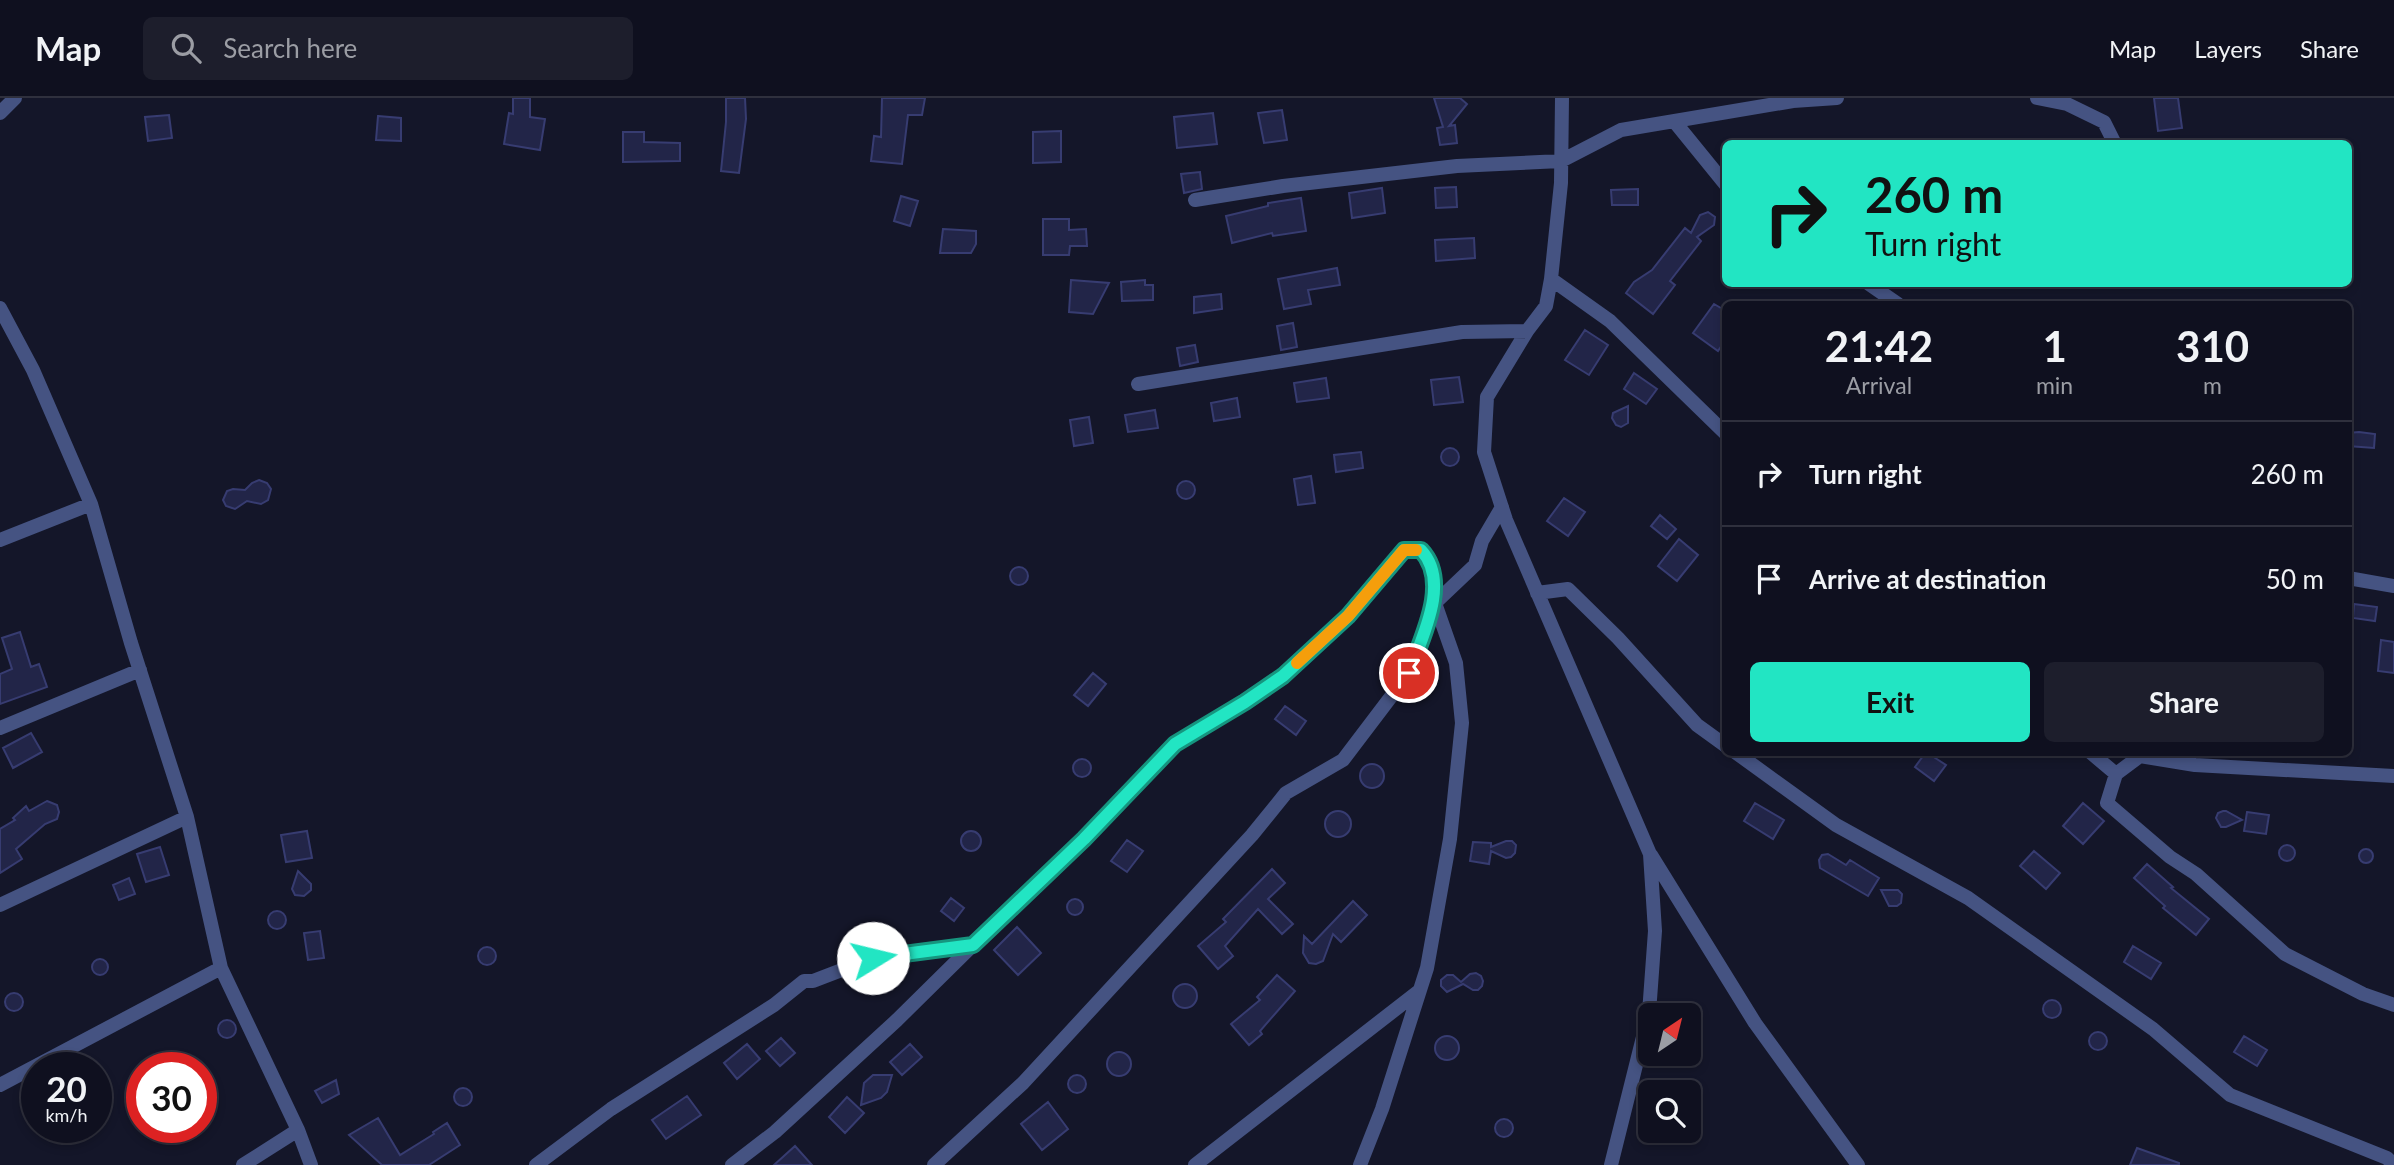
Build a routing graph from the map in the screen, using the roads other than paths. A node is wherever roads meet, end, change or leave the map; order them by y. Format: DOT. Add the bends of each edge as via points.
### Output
graph roads {
  1 [pos="15,98"];
  2 [pos="1562,98"];
  3 [pos="1837,98"];
  4 [pos="2037,98"];
  5 [pos="0,113"];
  6 [pos="1674,121"];
  7 [pos="2113,140"];
  8 [pos="1561,161"];
  9 [pos="1722,180"];
  10 [pos="1195,200"];
  11 [pos="1551,279"];
  12 [pos="1873,287"];
  13 [pos="1894,301"];
  14 [pos="0,308"];
  15 [pos="1527,331"];
  16 [pos="1138,384"];
  17 [pos="1722,430"];
  18 [pos="91,504"];
  19 [pos="1502,507"];
  20 [pos="0,540"];
  21 [pos="2352,579"];
  22 [pos="2394,586"];
  23 [pos="1537,593"];
  24 [pos="1435,603"];
  25 [pos="140,670"];
  26 [pos="0,728"];
  27 [pos="1722,743"];
  28 [pos="1741,756"];
  29 [pos="2095,756"];
  30 [pos="2116,775"];
  31 [pos="2394,776"];
  32 [pos="187,817"];
  33 [pos="1650,854"];
  34 [pos="0,905"];
  35 [pos="973,945"];
  36 [pos="221,968"];
  37 [pos="1419,991"];
  38 [pos="2394,1005"];
  39 [pos="0,1085"];
  40 [pos="298,1130"];
  41 [pos="2392,1161"];
  42 [pos="243,1165"];
  43 [pos="311,1165"];
  44 [pos="536,1165"];
  45 [pos="732,1165"];
  46 [pos="934,1165"];
  47 [pos="1195,1165"];
  48 [pos="1360,1165"];
  49 [pos="1611,1165"];
  50 [pos="1858,1165"];
  1 -- 5 [label="street"];
  2 -- 8 [label="street"];
  3 -- 6 [label="street"];
  4 -- 7 [label="street" via="2067,104 2104,122"];
  6 -- 8 [label="street" via="1621,130"];
  6 -- 9 [label="street"];
  8 -- 10 [label="street" via="1444,167"];
  8 -- 11 [label="street"];
  11 -- 15 [label="street" via="1546,306"];
  11 -- 17 [label="street" via="1610,321"];
  12 -- 13 [label="street"];
  14 -- 18 [label="street" via="33,370"];
  15 -- 16 [label="street" via="1462,332"];
  15 -- 19 [label="street" via="1487,397 1484,452"];
  18 -- 20 [label="street"];
  18 -- 25 [label="street"];
  19 -- 23 [label="street"];
  19 -- 24 [label="street" via="1482,541 1475,565"];
  21 -- 22 [label="street"];
  23 -- 27 [label="street" via="1568,589 1697,725"];
  23 -- 33 [label="street"];
  24 -- 35 [label="street" via="1430,560 1421,550 1404,550 1348,616 1283,676 1175,744"];
  24 -- 37 [label="street" via="1456,663 1462,723 1450,839"];
  24 -- 46 [label="street" via="1409,673 1343,760 1286,793 1032,1073"];
  25 -- 26 [label="street"];
  25 -- 32 [label="street"];
  28 -- 41 [label="street" via="1836,825 1968,898 2153,1029 2230,1095"];
  29 -- 30 [label="street"];
  30 -- 31 [label="street" via="2140,756 2195,765"];
  30 -- 38 [label="street" via="2108,803 2285,954"];
  32 -- 34 [label="street"];
  32 -- 36 [label="street"];
  33 -- 49 [label="street" via="1655,931 1649,1013"];
  33 -- 50 [label="street" via="1755,1023"];
  35 -- 44 [label="street" via="873,958 804,981 611,1109"];
  35 -- 45 [label="street" via="775,1132"];
  36 -- 39 [label="street"];
  36 -- 40 [label="street"];
  37 -- 47 [label="street"];
  37 -- 48 [label="street"];
  40 -- 42 [label="street"];
  40 -- 43 [label="street"];
}
